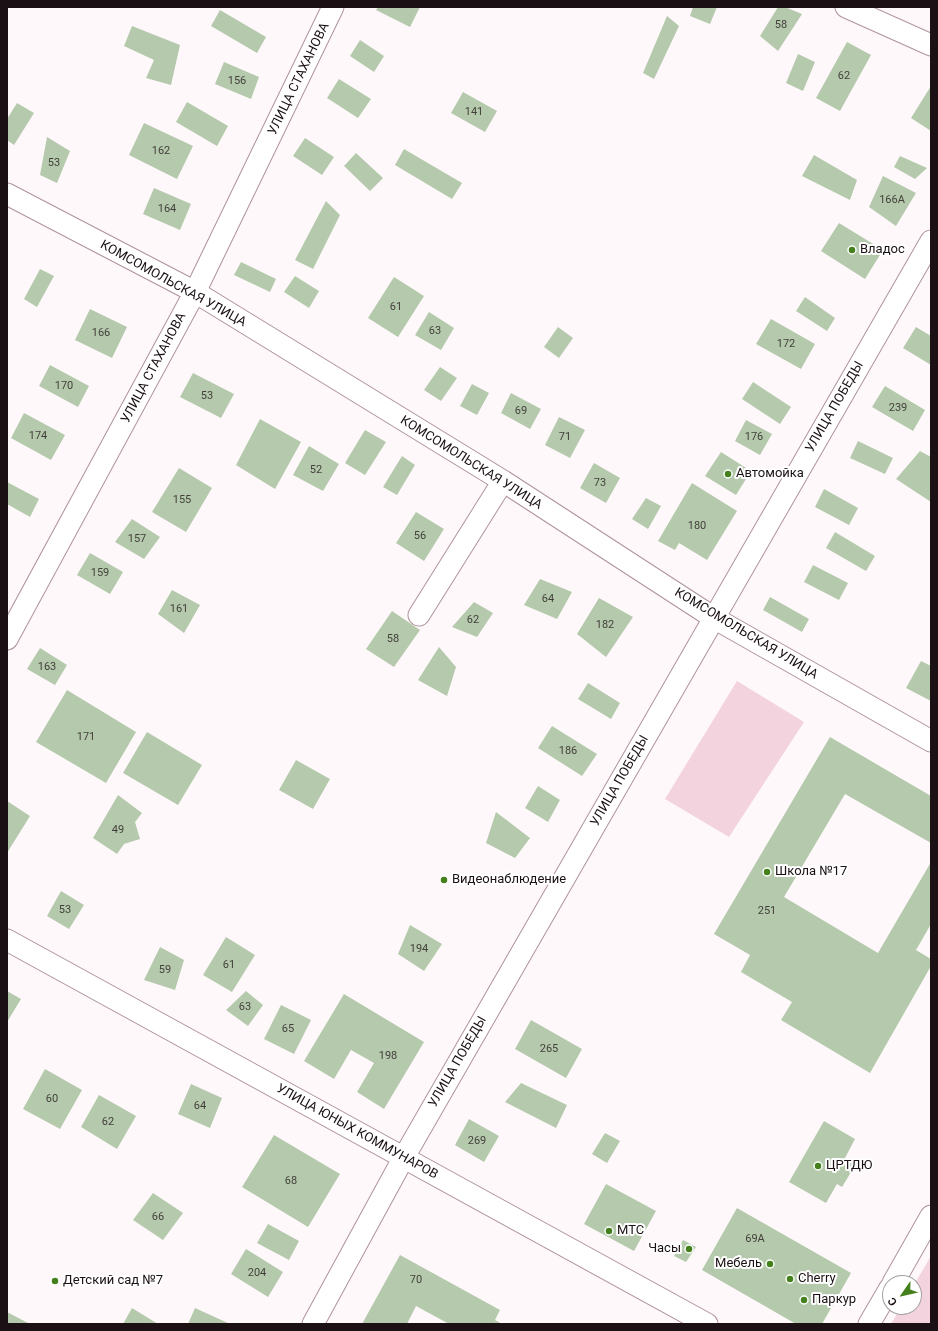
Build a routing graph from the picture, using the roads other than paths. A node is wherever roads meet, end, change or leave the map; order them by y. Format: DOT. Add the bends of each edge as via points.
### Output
graph roads {
  1 [pos="334,7"];
  2 [pos="846,7"];
  3 [pos="931,45"];
  4 [pos="7,194"];
  5 [pos="931,241"];
  6 [pos="195,292"];
  7 [pos="502,481"];
  8 [pos="419,615"];
  9 [pos="714,618"];
  10 [pos="7,639"];
  11 [pos="931,741"];
  12 [pos="7,940"];
  13 [pos="404,1157"];
  14 [pos="931,1216"];
  15 [pos="898,1275"];
  16 [pos="882,1302"];
  17 [pos="313,1324"];
  18 [pos="707,1324"];
  19 [pos="869,1324"];
  1 -- 6 [label="street, УЛИЦА СТАХАНОВА"];
  2 -- 3 [label="street"];
  4 -- 6 [label="street, КОМСОМОЛЬСКАЯ УЛИЦА"];
  5 -- 9 [label="street, УЛИЦА ПОБЕДЫ"];
  6 -- 7 [label="street, КОМСОМОЛЬСКАЯ УЛИЦА"];
  6 -- 10 [label="street, УЛИЦА СТАХАНОВА"];
  7 -- 8 [label="street"];
  7 -- 9 [label="street, КОМСОМОЛЬСКАЯ УЛИЦА"];
  9 -- 11 [label="street, КОМСОМОЛЬСКАЯ УЛИЦА"];
  9 -- 13 [label="street, УЛИЦА ПОБЕДЫ"];
  12 -- 13 [label="street, УЛИЦА ЮНЫХ КОММУНАРОВ"];
  13 -- 17 [label="street, УЛИЦА ПОБЕДЫ"];
  13 -- 18 [label="street, УЛИЦА ЮНЫХ КОММУНАРОВ"];
  14 -- 15 [label="street"];
  16 -- 19 [label="street"];
}
